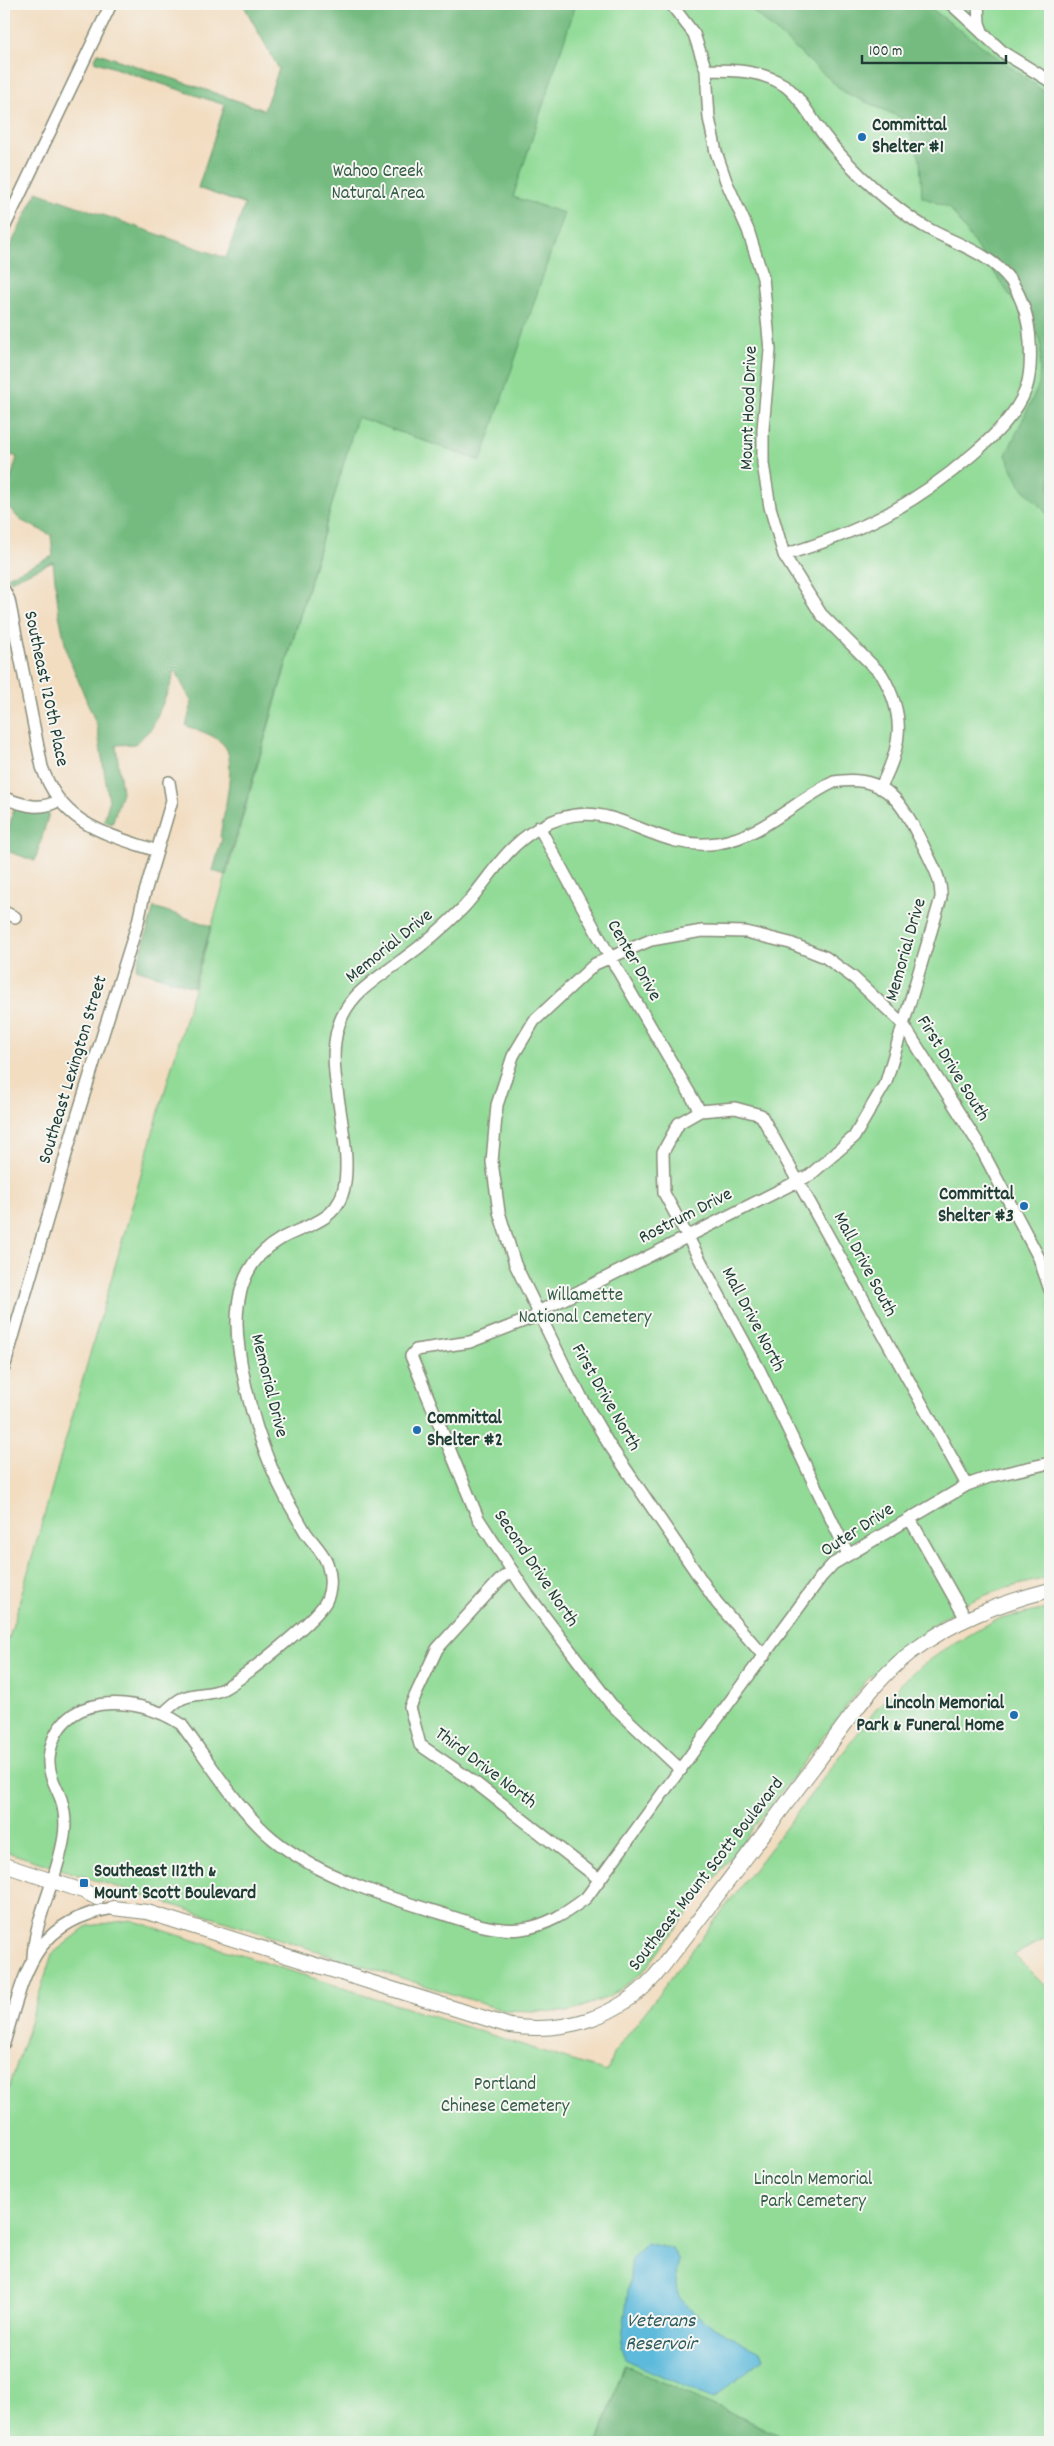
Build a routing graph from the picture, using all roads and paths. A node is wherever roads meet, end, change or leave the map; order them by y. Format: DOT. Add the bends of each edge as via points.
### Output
graph roads {
  1 [pos="111,4"];
  2 [pos="671,4"];
  3 [pos="951,4"];
  4 [pos="978,4"];
  5 [pos="984,36"];
  6 [pos="706,70"];
  7 [pos="1050,81"];
  8 [pos="4,228"];
  9 [pos="784,555"];
  10 [pos="4,590"];
  11 [pos="170,782"];
  12 [pos="880,788"];
  13 [pos="4,798"];
  14 [pos="58,801"];
  15 [pos="539,827"];
  16 [pos="157,851"];
  17 [pos="4,912"];
  18 [pos="15,917"];
  19 [pos="610,957"];
  20 [pos="903,1024"];
  21 [pos="700,1111"];
  22 [pos="798,1180"];
  23 [pos="687,1236"];
  24 [pos="1050,1290"];
  25 [pos="538,1312"];
  26 [pos="411,1356"];
  27 [pos="4,1368"];
  28 [pos="1050,1463"];
  29 [pos="967,1485"];
  30 [pos="910,1519"];
  31 [pos="848,1554"];
  32 [pos="512,1570"];
  33 [pos="1050,1590"];
  34 [pos="966,1619"];
  35 [pos="764,1656"];
  36 [pos="164,1713"];
  37 [pos="681,1770"];
  38 [pos="4,1866"];
  39 [pos="600,1880"];
  40 [pos="52,1881"];
  41 [pos="97,1898"];
  42 [pos="113,1908"];
  43 [pos="33,1957"];
  44 [pos="4,2043"];
  1 -- 8 [label="street"];
  2 -- 6 [label="street, Mount Hood Drive" via="694,34"];
  3 -- 5 [label="street"];
  4 -- 5 [label="street" via="979,23"];
  5 -- 7 [label="street" via="1019,64"];
  6 -- 9 [label="street, Mount Hood Drive" via="716,152 753,243 766,295 770,352 763,464 770,507"];
  6 -- 9 [label="street" via="756,73 785,86 798,98 837,152 878,191 918,223 981,254 996,266 1011,282 1027,316 1031,366 1025,390 1014,410 985,443 932,487 881,519 852,533"];
  9 -- 12 [label="street, Mount Hood Drive" via="821,614 875,667 888,686 897,714 899,739"];
  10 -- 14 [label="street, Southeast 120th Place" via="9,600 42,767"];
  11 -- 16 [label="street, Southeast Lexington Street" via="172,800"];
  12 -- 15 [label="street, Memorial Drive" via="860,781 834,782 766,825 720,842 702,844 672,840 614,817 594,813 572,814"];
  12 -- 20 [label="street, Memorial Drive" via="891,793 906,812 940,880 941,889"];
  13 -- 14 [label="street" via="35,807"];
  14 -- 16 [label="street, Southeast 120th Place" via="79,821"];
  15 -- 19 [label="street, Center Drive"];
  15 -- 36 [label="street, Memorial Drive" via="510,849 463,908 354,999 341,1019 334,1048 344,1157 342,1195 326,1217 276,1241 252,1266 239,1292 236,1321 243,1371 259,1429 286,1498 325,1558 329,1595 317,1615 236,1680 211,1694 179,1699"];
  16 -- 27 [label="street, Southeast Lexington Street"];
  17 -- 18 [label="street"];
  19 -- 20 [label="street, First Drive South" via="651,940 702,931 746,932 790,942 825,957 854,978"];
  19 -- 21 [label="street, Center Drive"];
  19 -- 25 [label="street, First Drive North" via="595,964 534,1021 513,1056 497,1105 492,1162 499,1212 515,1264"];
  20 -- 22 [label="street, Rostrum Drive" via="886,1082 854,1137 810,1175"];
  20 -- 24 [label="street, First Drive South" via="978,1143 1039,1258"];
  21 -- 22 [label="street, Mall Drive South" via="735,1108 761,1115"];
  21 -- 23 [label="street, Mall Drive North" via="679,1124 663,1152 664,1193"];
  22 -- 23 [label="street, Rostrum Drive"];
  22 -- 29 [label="street, Mall Drive South"];
  23 -- 25 [label="street, Rostrum Drive"];
  23 -- 31 [label="street, Mall Drive North" via="759,1369"];
  25 -- 26 [label="street, Rostrum Drive" via="534,1317 470,1342 416,1350"];
  25 -- 35 [label="street, First Drive North" via="608,1443 717,1603"];
  26 -- 32 [label="street, Second Drive North" via="478,1518"];
  28 -- 29 [label="street, Outer Drive"];
  29 -- 30 [label="street, Outer Drive"];
  30 -- 31 [label="street, Outer Drive"];
  30 -- 34 [label="street"];
  31 -- 35 [label="street, Outer Drive" via="822,1577"];
  32 -- 37 [label="street, Second Drive North" via="611,1704"];
  32 -- 39 [label="street, Third Drive North" via="437,1649 410,1706 420,1745 491,1794"];
  33 -- 34 [label="main road, Southeast Mount Scott Boulevard"];
  34 -- 42 [label="main road, Southeast Mount Scott Boulevard" via="909,1654 876,1686 655,1976 633,1998 593,2018 549,2028 510,2026 147,1912"];
  35 -- 37 [label="street, Outer Drive"];
  36 -- 39 [label="street, Outer Drive" via="181,1724 239,1804 274,1839 314,1865 384,1895 476,1924 520,1929 552,1921 586,1898"];
  36 -- 40 [label="street, Southeast Mount Scott Boulevard" via="132,1703 110,1703 91,1706 61,1726 52,1744 49,1761 66,1821"];
  37 -- 39 [label="street, Outer Drive"];
  38 -- 40 [label="main road"];
  40 -- 41 [label="main road"];
  40 -- 43 [label="street, Southeast Mount Scott Boulevard" via="34,1940"];
  41 -- 42 [label="street"];
  42 -- 43 [label="street, Southeast Mount Scott Boulevard" via="92,1912 66,1924 44,1940"];
  43 -- 44 [label="street, Southeast Mount Scott Boulevard"];
}
